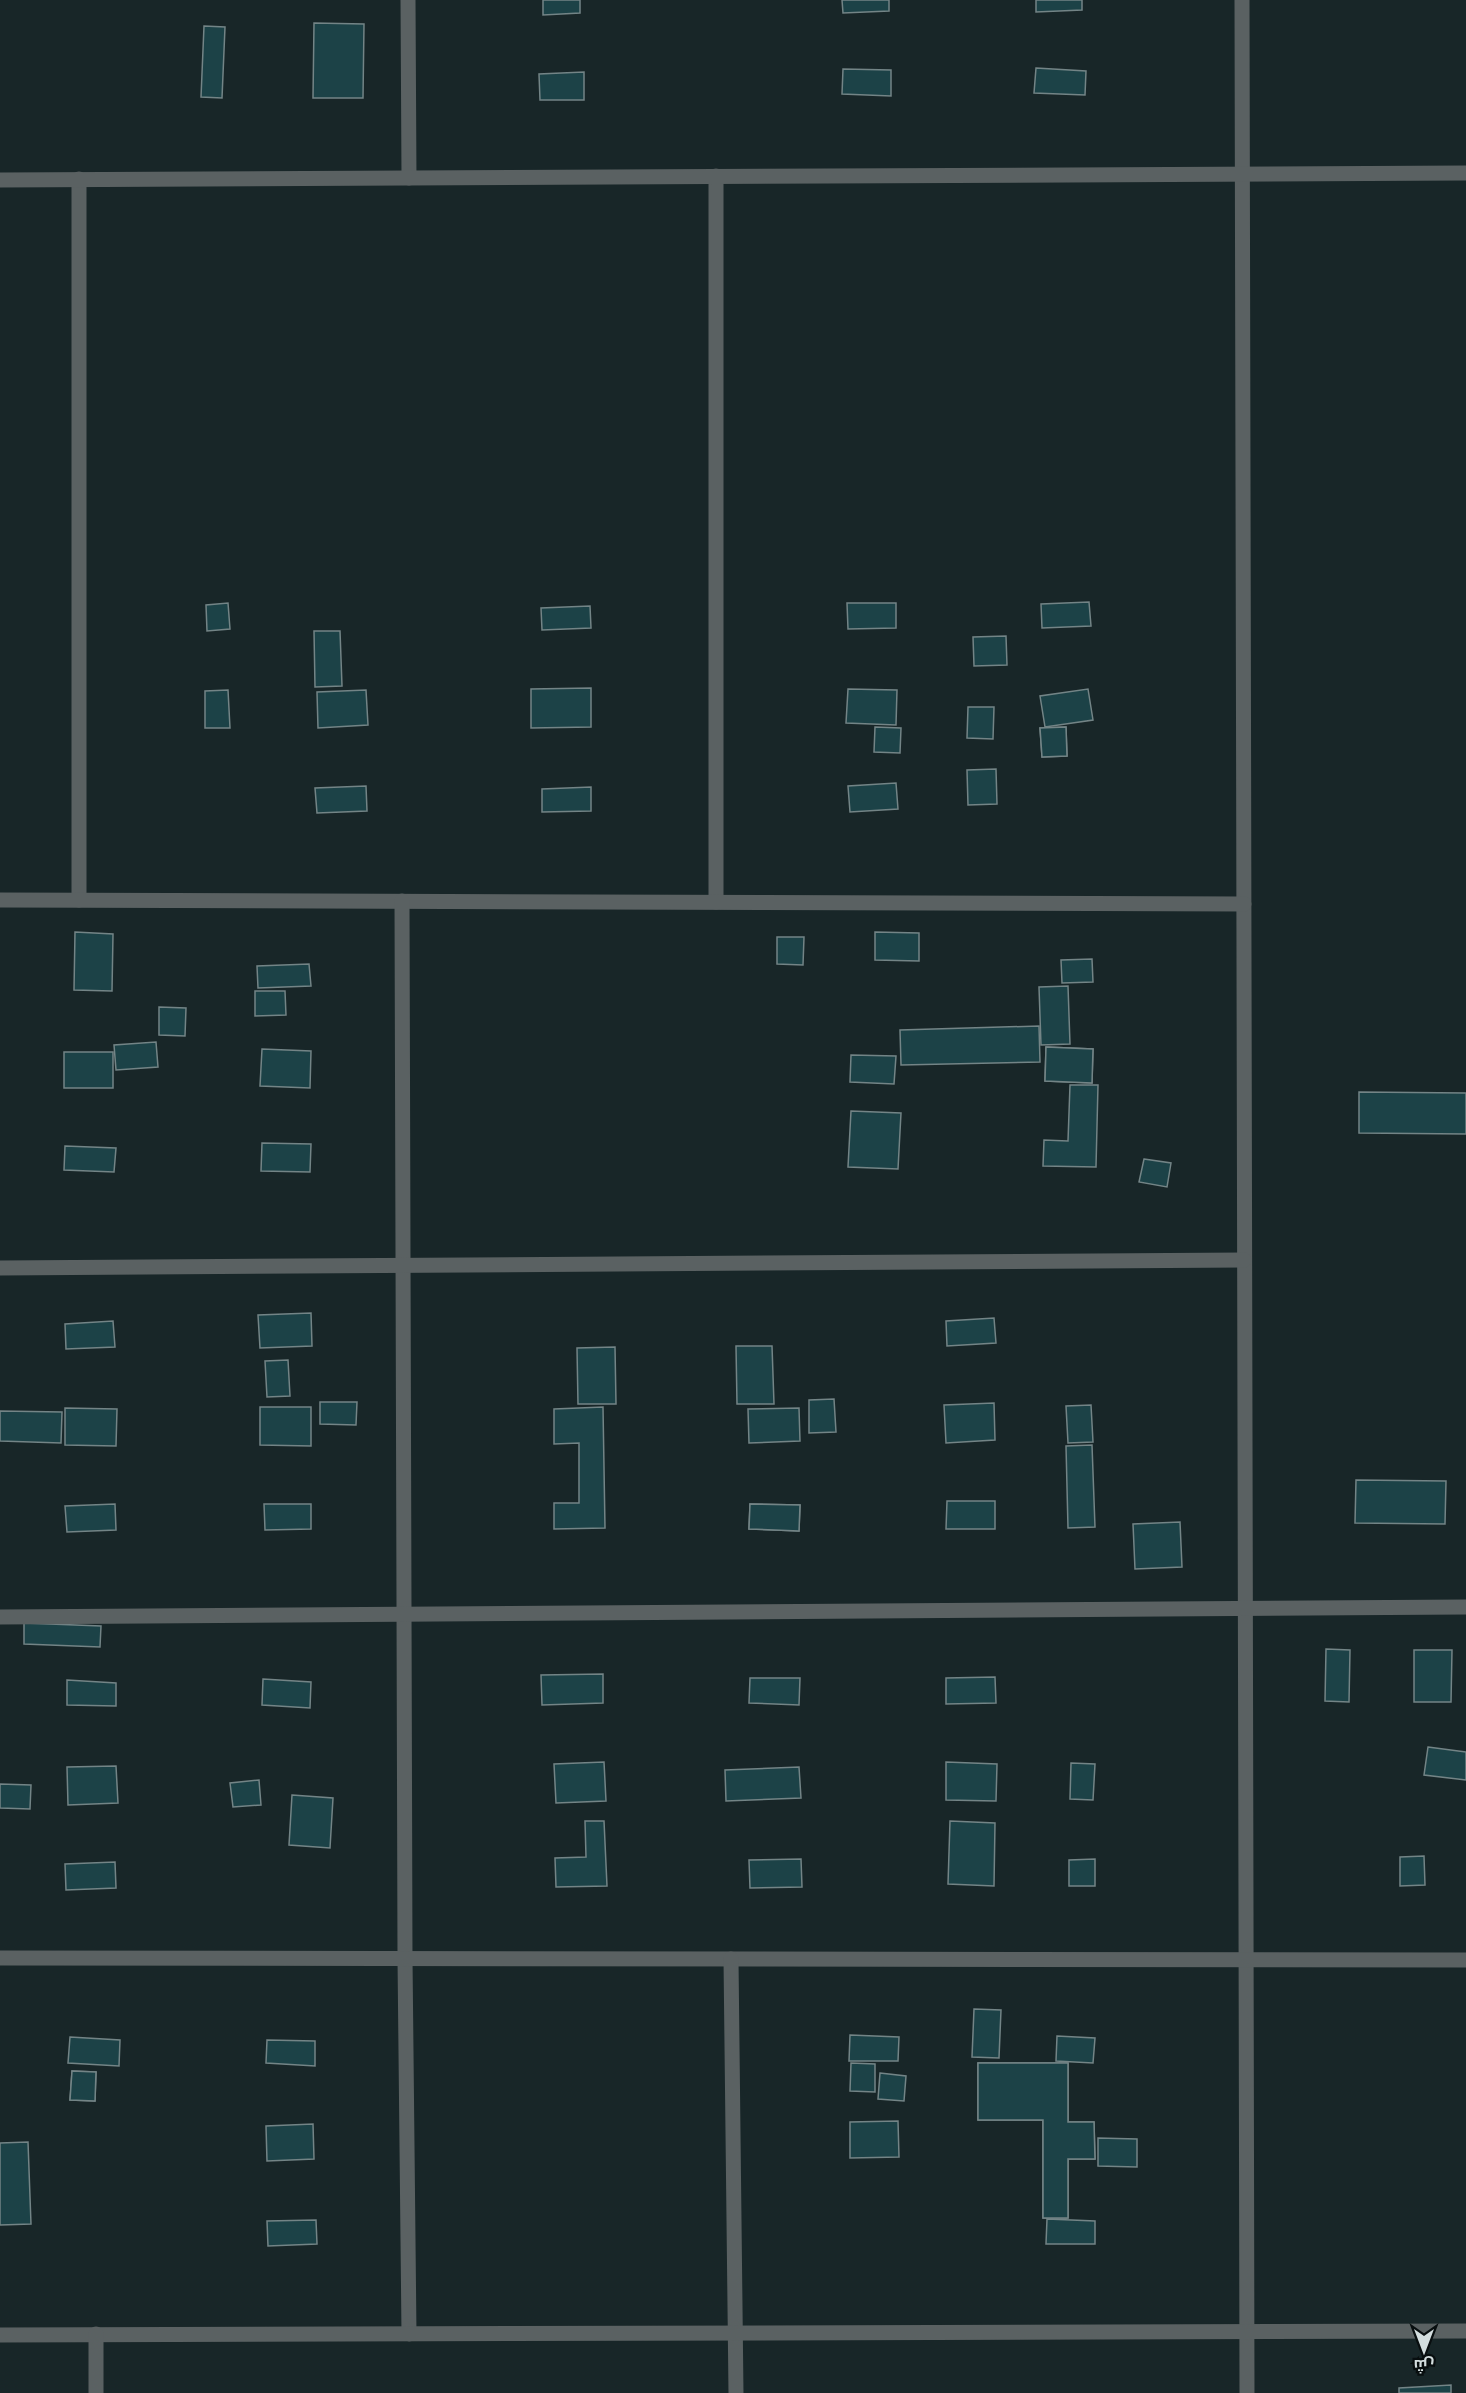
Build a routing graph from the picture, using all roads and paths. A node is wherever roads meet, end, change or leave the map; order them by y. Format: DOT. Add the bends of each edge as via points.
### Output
graph roads {
  1 [pos="408,0"];
  2 [pos="1242,0"];
  3 [pos="1466,172"];
  4 [pos="1242,174"];
  5 [pos="716,176"];
  6 [pos="410,178"];
  7 [pos="79,179"];
  8 [pos="0,180"];
  9 [pos="0,900"];
  10 [pos="79,900"];
  11 [pos="402,902"];
  12 [pos="716,902"];
  13 [pos="1244,904"];
  14 [pos="1245,1260"];
  15 [pos="403,1265"];
  16 [pos="0,1268"];
  17 [pos="1466,1607"];
  18 [pos="1245,1609"];
  19 [pos="404,1614"];
  20 [pos="0,1617"];
  21 [pos="0,1958"];
  22 [pos="405,1959"];
  23 [pos="731,1959"];
  24 [pos="1246,1959"];
  25 [pos="1466,1959"];
  26 [pos="1247,2331"];
  27 [pos="1466,2331"];
  28 [pos="737,2333"];
  29 [pos="0,2334"];
  30 [pos="96,2334"];
  31 [pos="410,2334"];
  32 [pos="96,2393"];
  33 [pos="736,2393"];
  34 [pos="1247,2393"];
  1 -- 6 [label="street"];
  2 -- 4 [label="street"];
  3 -- 4 [label="street"];
  4 -- 5 [label="street"];
  4 -- 13 [label="street"];
  5 -- 6 [label="street"];
  5 -- 12 [label="street"];
  6 -- 7 [label="street"];
  7 -- 8 [label="street"];
  7 -- 10 [label="street"];
  9 -- 10 [label="street"];
  10 -- 11 [label="street"];
  11 -- 12 [label="street"];
  11 -- 15 [label="street"];
  12 -- 13 [label="street"];
  13 -- 14 [label="street"];
  14 -- 15 [label="street"];
  14 -- 18 [label="street"];
  15 -- 16 [label="street"];
  15 -- 19 [label="street"];
  17 -- 18 [label="street"];
  18 -- 19 [label="street"];
  18 -- 24 [label="street"];
  19 -- 20 [label="street"];
  19 -- 22 [label="street"];
  21 -- 22 [label="street"];
  22 -- 23 [label="street"];
  22 -- 31 [label="street"];
  23 -- 24 [label="street"];
  23 -- 28 [label="street"];
  24 -- 25 [label="street"];
  24 -- 26 [label="street"];
  26 -- 27 [label="street"];
  26 -- 28 [label="street"];
  26 -- 34 [label="street"];
  28 -- 31 [label="street"];
  28 -- 33 [label="street"];
  29 -- 30 [label="street"];
  30 -- 31 [label="street"];
  30 -- 32 [label="street"];
}
